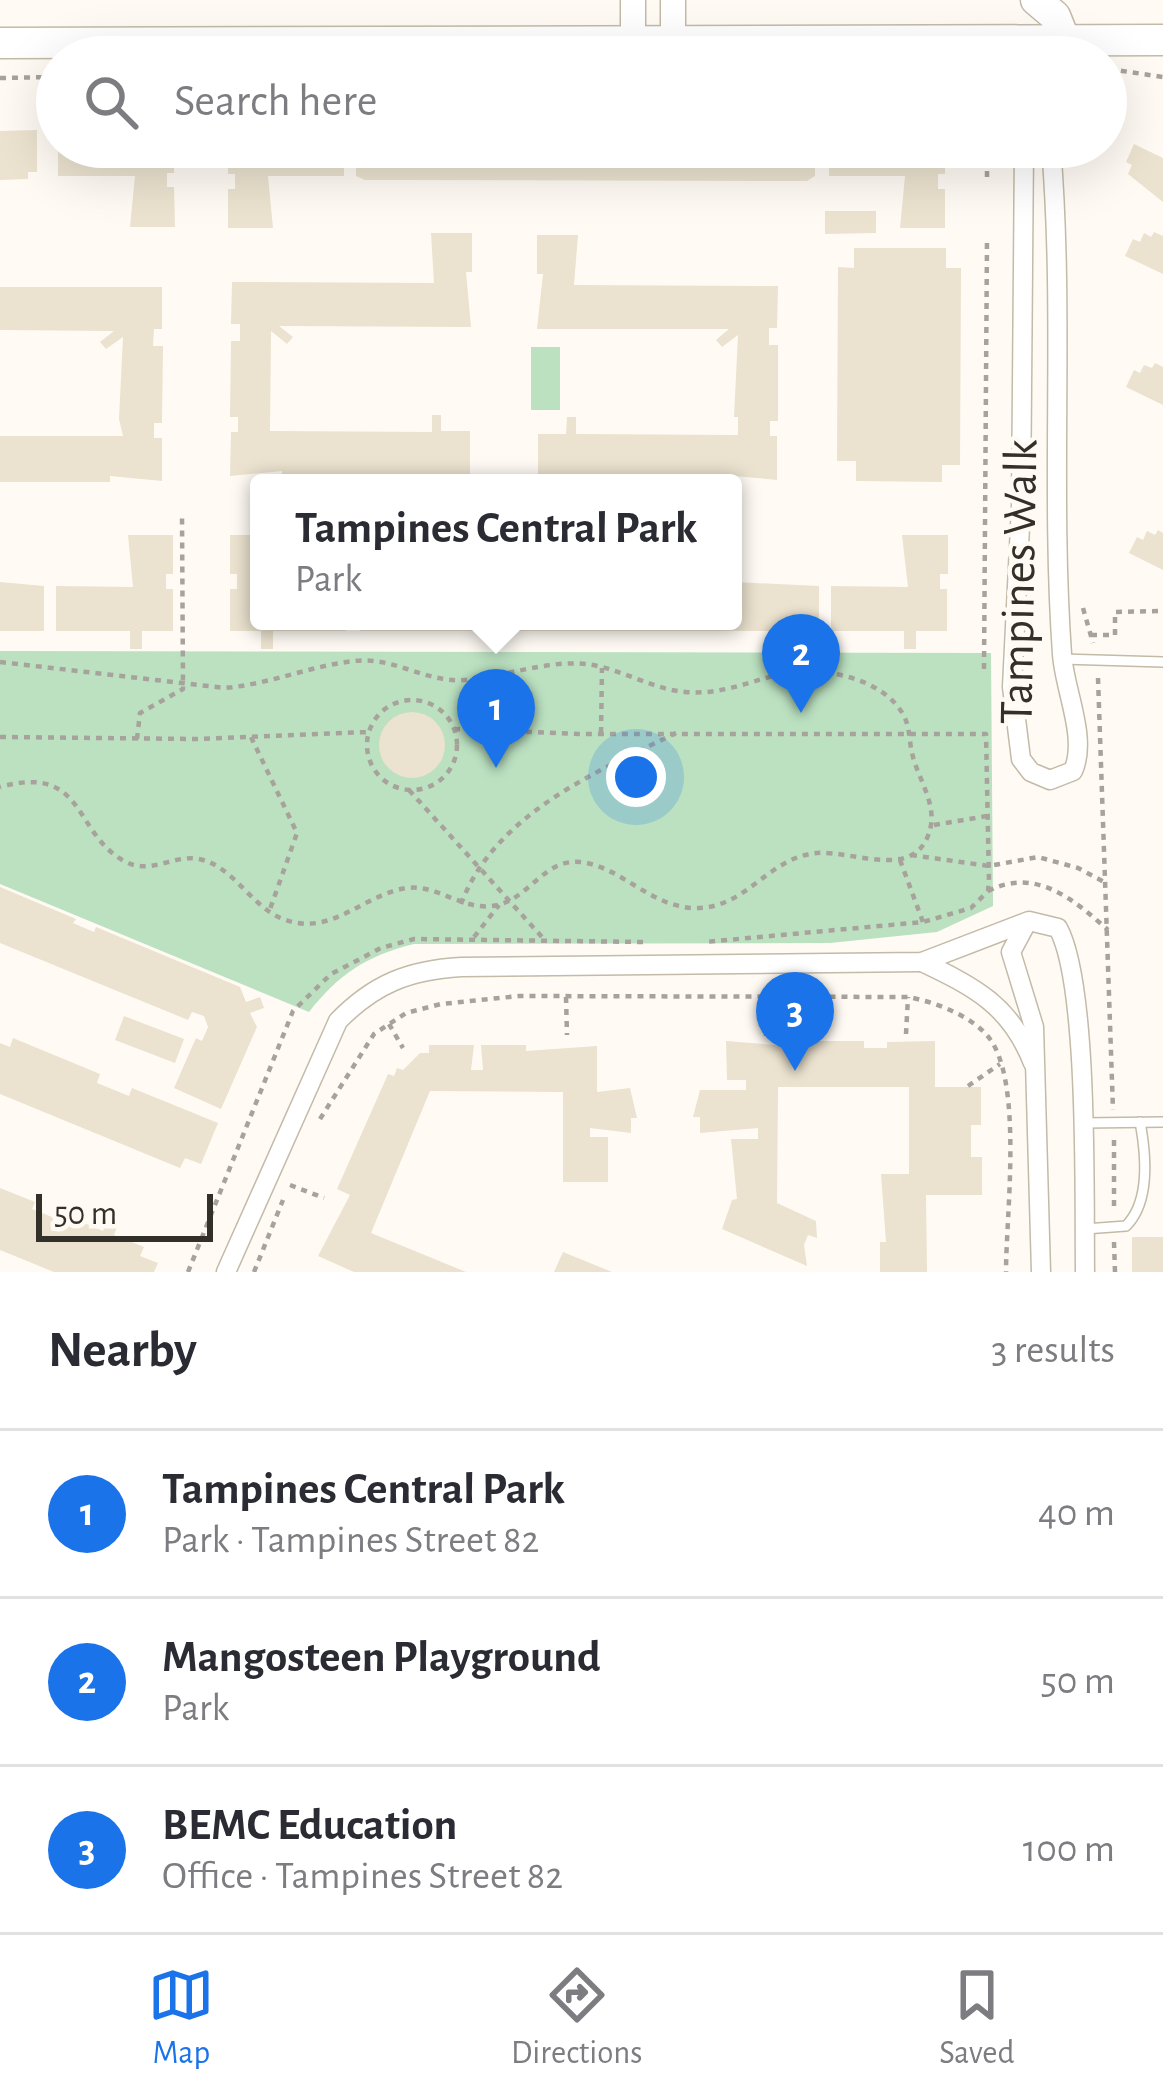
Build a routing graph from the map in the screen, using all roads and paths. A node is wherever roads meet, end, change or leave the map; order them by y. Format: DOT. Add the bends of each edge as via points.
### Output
graph roads {
  1 [pos="633,0"];
  2 [pos="673,0"];
  3 [pos="1036,0"];
  4 [pos="633,36"];
  5 [pos="673,36"];
  6 [pos="1059,36"];
  7 [pos="1163,40"];
  8 [pos="0,43"];
  9 [pos="36,43"];
  10 [pos="1127,43"];
  11 [pos="1127,71"];
  12 [pos="0,77"];
  13 [pos="36,77"];
  14 [pos="1163,77"];
  15 [pos="987,168"];
  16 [pos="1024,168"];
  17 [pos="1051,168"];
  18 [pos="987,177"];
  19 [pos="987,238"];
  20 [pos="182,514"];
  21 [pos="1163,611"];
  22 [pos="1062,659"];
  23 [pos="0,662"];
  24 [pos="1097,662"];
  25 [pos="1163,662"];
  26 [pos="602,668"];
  27 [pos="984,669"];
  28 [pos="183,683"];
  29 [pos="454,729"];
  30 [pos="681,730"];
  31 [pos="909,732"];
  32 [pos="369,733"];
  33 [pos="601,733"];
  34 [pos="0,737"];
  35 [pos="251,737"];
  36 [pos="137,739"];
  37 [pos="0,787"];
  38 [pos="409,790"];
  39 [pos="987,816"];
  40 [pos="931,825"];
  41 [pos="911,855"];
  42 [pos="900,860"];
  43 [pos="479,866"];
  44 [pos="988,866"];
  45 [pos="1106,884"];
  46 [pos="988,891"];
  47 [pos="510,900"];
  48 [pos="461,904"];
  49 [pos="499,905"];
  50 [pos="269,912"];
  51 [pos="1029,921"];
  52 [pos="923,922"];
  53 [pos="1108,930"];
  54 [pos="474,938"];
  55 [pos="544,939"];
  56 [pos="698,942"];
  57 [pos="659,943"];
  58 [pos="922,962"];
  59 [pos="766,996"];
  60 [pos="566,997"];
  61 [pos="908,998"];
  62 [pos="389,1024"];
  63 [pos="906,1034"];
  64 [pos="567,1035"];
  65 [pos="766,1036"];
  66 [pos="404,1048"];
  67 [pos="1000,1064"];
  68 [pos="1039,1078"];
  69 [pos="968,1086"];
  70 [pos="1140,1122"];
  71 [pos="1163,1122"];
  72 [pos="1114,1123"];
  73 [pos="1083,1124"];
  74 [pos="313,1130"];
  75 [pos="297,1167"];
  76 [pos="290,1185"];
  77 [pos="324,1198"];
  78 [pos="1114,1227"];
  79 [pos="1084,1229"];
  80 [pos="188,1272"];
  81 [pos="226,1272"];
  82 [pos="254,1272"];
  83 [pos="1006,1272"];
  84 [pos="1041,1272"];
  85 [pos="1085,1272"];
  86 [pos="1115,1272"];
  1 -- 4 [label="street"];
  2 -- 5 [label="street"];
  3 -- 6 [label="main road" via="1055,16"];
  7 -- 10 [label="main road"];
  8 -- 9 [label="main road"];
  11 -- 14 [label="path"];
  12 -- 13 [label="path"];
  15 -- 18 [label="path"];
  16 -- 22 [label="street, Tampines Walk" via="1012,687 1021,759 1050,780 1069,775 1077,761"];
  17 -- 22 [label="street, Tampines Walk"];
  19 -- 27 [label="path"];
  20 -- 28 [label="path"];
  21 -- 24 [label="path" via="1115,611 1115,635 1091,635"];
  22 -- 24 [label="lane"];
  23 -- 28 [label="path"];
  24 -- 25 [label="lane"];
  24 -- 45 [label="path"];
  26 -- 28 [label="path" via="571,664 444,681 355,661 259,685"];
  26 -- 31 [label="path" via="705,694 779,674 829,674 887,696"];
  26 -- 33 [label="path"];
  28 -- 36 [label="path" via="176,698 140,713"];
  29 -- 32 [label="path" via="439,709 411,700 384,711"];
  29 -- 33 [label="path"];
  29 -- 38 [label="path" via="448,772"];
  30 -- 31 [label="path"];
  30 -- 33 [label="path"];
  30 -- 43 [label="path" via="554,797"];
  31 -- 39 [label="path" via="986,734"];
  31 -- 40 [label="path"];
  32 -- 35 [label="path"];
  32 -- 38 [label="path" via="374,770"];
  34 -- 36 [label="path"];
  35 -- 36 [label="path"];
  35 -- 50 [label="path" via="297,833"];
  37 -- 50 [label="path" via="63,790 122,860 143,867 205,860"];
  38 -- 43 [label="path"];
  39 -- 40 [label="path"];
  39 -- 44 [label="path"];
  40 -- 41 [label="path"];
  41 -- 42 [label="path"];
  41 -- 44 [label="path"];
  42 -- 47 [label="path" via="814,853 737,900 706,908 665,904 602,868 572,862"];
  42 -- 52 [label="path"];
  43 -- 47 [label="path"];
  43 -- 48 [label="path"];
  44 -- 45 [label="path" via="1038,856"];
  44 -- 46 [label="path"];
  45 -- 53 [label="path"];
  46 -- 52 [label="path" via="959,914"];
  46 -- 53 [label="path" via="1048,886"];
  47 -- 49 [label="path"];
  47 -- 55 [label="path"];
  48 -- 49 [label="path"];
  48 -- 50 [label="path" via="412,888 326,922"];
  49 -- 54 [label="path"];
  51 -- 58 [label="street"];
  51 -- 68 [label="street" via="1011,952 1031,1011"];
  51 -- 73 [label="street" via="1058,928 1065,940"];
  52 -- 56 [label="path"];
  53 -- 72 [label="path"];
  54 -- 55 [label="path"];
  54 -- 80 [label="path" via="381,948 332,974 293,1011"];
  55 -- 57 [label="path"];
  58 -- 68 [label="street" via="990,996"];
  58 -- 81 [label="street" via="460,968 382,984 331,1034"];
  59 -- 60 [label="path"];
  59 -- 61 [label="path"];
  59 -- 65 [label="path"];
  60 -- 62 [label="path" via="441,1004"];
  60 -- 64 [label="path"];
  61 -- 63 [label="path"];
  61 -- 67 [label="path" via="934,1002 988,1036"];
  62 -- 66 [label="path"];
  62 -- 74 [label="path" via="354,1061"];
  67 -- 69 [label="path"];
  67 -- 83 [label="path"];
  68 -- 84 [label="street"];
  70 -- 71 [label="lane"];
  70 -- 72 [label="lane"];
  70 -- 78 [label="lane" via="1142,1197 1134,1218"];
  72 -- 73 [label="lane"];
  72 -- 78 [label="path"];
  73 -- 79 [label="street"];
  75 -- 76 [label="path"];
  76 -- 77 [label="path"];
  76 -- 82 [label="path"];
  78 -- 79 [label="lane"];
  78 -- 86 [label="path"];
  79 -- 85 [label="street"];
}
